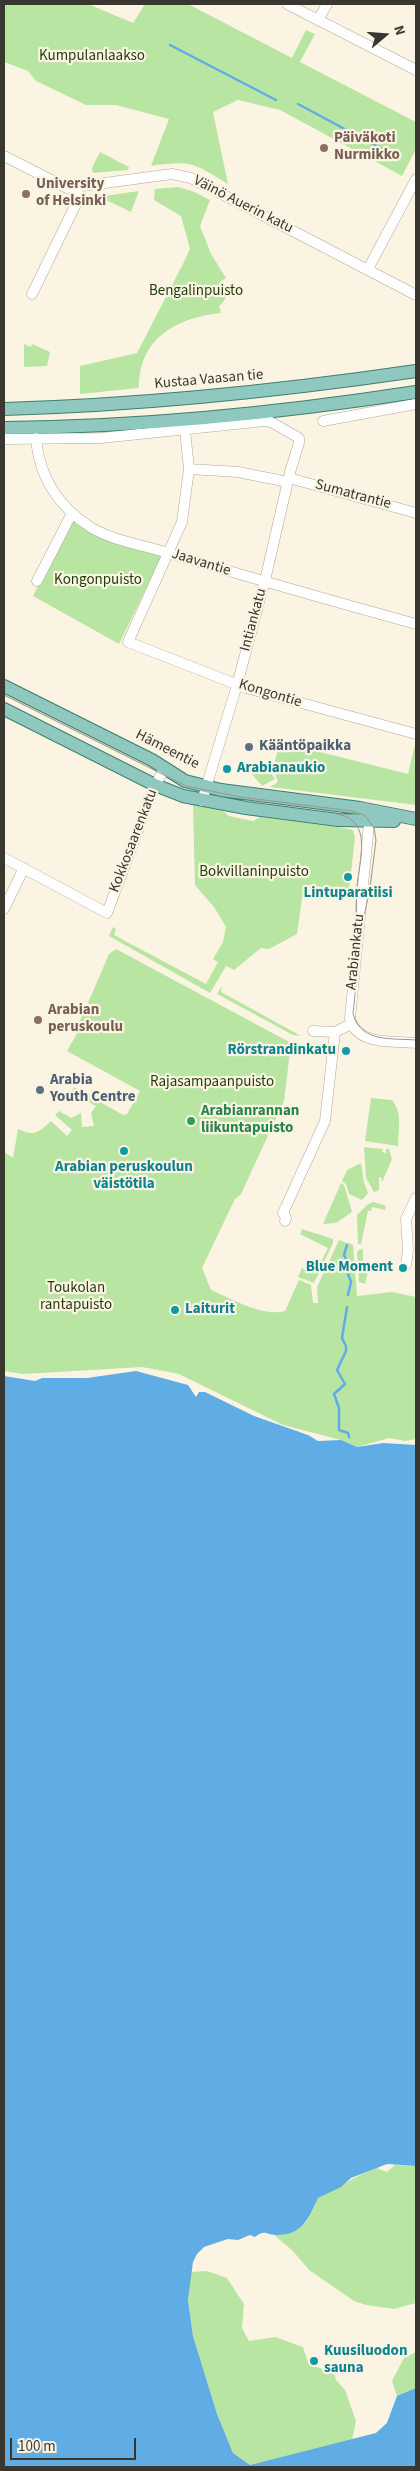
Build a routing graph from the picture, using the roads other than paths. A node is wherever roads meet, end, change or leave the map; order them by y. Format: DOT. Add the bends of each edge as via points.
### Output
graph roads {
  1 [pos="287,4"];
  2 [pos="326,4"];
  3 [pos="318,20"];
  4 [pos="416,70"];
  5 [pos="4,156"];
  6 [pos="416,179"];
  7 [pos="78,188"];
  8 [pos="368,269"];
  9 [pos="32,294"];
  10 [pos="416,295"];
  11 [pos="416,371"];
  12 [pos="416,392"];
  13 [pos="416,404"];
  14 [pos="4,409"];
  15 [pos="323,421"];
  16 [pos="4,428"];
  17 [pos="185,430"];
  18 [pos="36,438"];
  19 [pos="4,439"];
  20 [pos="189,469"];
  21 [pos="288,480"];
  22 [pos="72,513"];
  23 [pos="416,513"];
  24 [pos="168,552"];
  25 [pos="37,581"];
  26 [pos="264,582"];
  27 [pos="416,624"];
  28 [pos="237,685"];
  29 [pos="4,686"];
  30 [pos="4,709"];
  31 [pos="416,734"];
  32 [pos="164,769"];
  33 [pos="155,785"];
  34 [pos="206,787"];
  35 [pos="202,801"];
  36 [pos="370,816"];
  37 [pos="416,820"];
  38 [pos="4,858"];
  39 [pos="24,868"];
  40 [pos="4,909"];
  41 [pos="352,1024"];
  42 [pos="313,1031"];
  43 [pos="335,1032"];
  44 [pos="416,1043"];
  45 [pos="416,1198"];
  46 [pos="285,1221"];
  47 [pos="406,1265"];
  1 -- 3 [label="street"];
  2 -- 3 [label="street"];
  3 -- 4 [label="street"];
  5 -- 7 [label="street, Väinö Auerin katu" via="67,188"];
  6 -- 8 [label="street"];
  7 -- 8 [label="street, Väinö Auerin katu" via="181,175"];
  7 -- 9 [label="street" via="78,199"];
  8 -- 10 [label="street, Väinö Auerin katu"];
  11 -- 14 [label="main road, Kustaa Vaasan tie" via="330,384 184,399"];
  12 -- 16 [label="main road" via="318,407 178,420"];
  13 -- 15 [label="street"];
  17 -- 18 [label="street" via="101,438"];
  17 -- 20 [label="street"];
  17 -- 21 [label="street, Intiankatu" via="271,422 298,438"];
  18 -- 19 [label="street"];
  18 -- 22 [label="street, Jaavantie" via="49,487"];
  20 -- 21 [label="street, Sumatrantie"];
  20 -- 24 [label="street" via="182,522"];
  21 -- 23 [label="street, Sumatrantie"];
  21 -- 26 [label="street, Intiankatu"];
  22 -- 24 [label="street, Jaavantie" via="93,528"];
  22 -- 25 [label="street"];
  24 -- 26 [label="street, Jaavantie"];
  24 -- 28 [label="street, Kongontie" via="128,642"];
  26 -- 27 [label="street, Jaavantie"];
  26 -- 28 [label="street, Intiankatu"];
  28 -- 31 [label="street, Kongontie"];
  28 -- 34 [label="street, Intiankatu"];
  29 -- 32 [label="main road, Hämeentie"];
  30 -- 33 [label="main road, Hämeentie"];
  32 -- 33 [label="street, Kokkosaarenkatu"];
  32 -- 34 [label="main road, Hämeentie" via="185,781"];
  33 -- 35 [label="main road, Hämeentie"];
  33 -- 39 [label="street, Kokkosaarenkatu" via="107,913"];
  34 -- 35 [label="street, Intiankatu"];
  34 -- 36 [label="main road, Hämeentie"];
  35 -- 36 [label="main road, Hämeentie" via="338,820"];
  36 -- 37 [label="main road, Hämeentie"];
  36 -- 41 [label="street, Arabiankatu" via="350,1011"];
  38 -- 39 [label="street"];
  39 -- 40 [label="street"];
  41 -- 43 [label="street"];
  41 -- 44 [label="street" via="358,1033 369,1038"];
  42 -- 43 [label="street"];
  43 -- 46 [label="street" via="325,1121 283,1213"];
  45 -- 47 [label="street" via="406,1223"];
}
